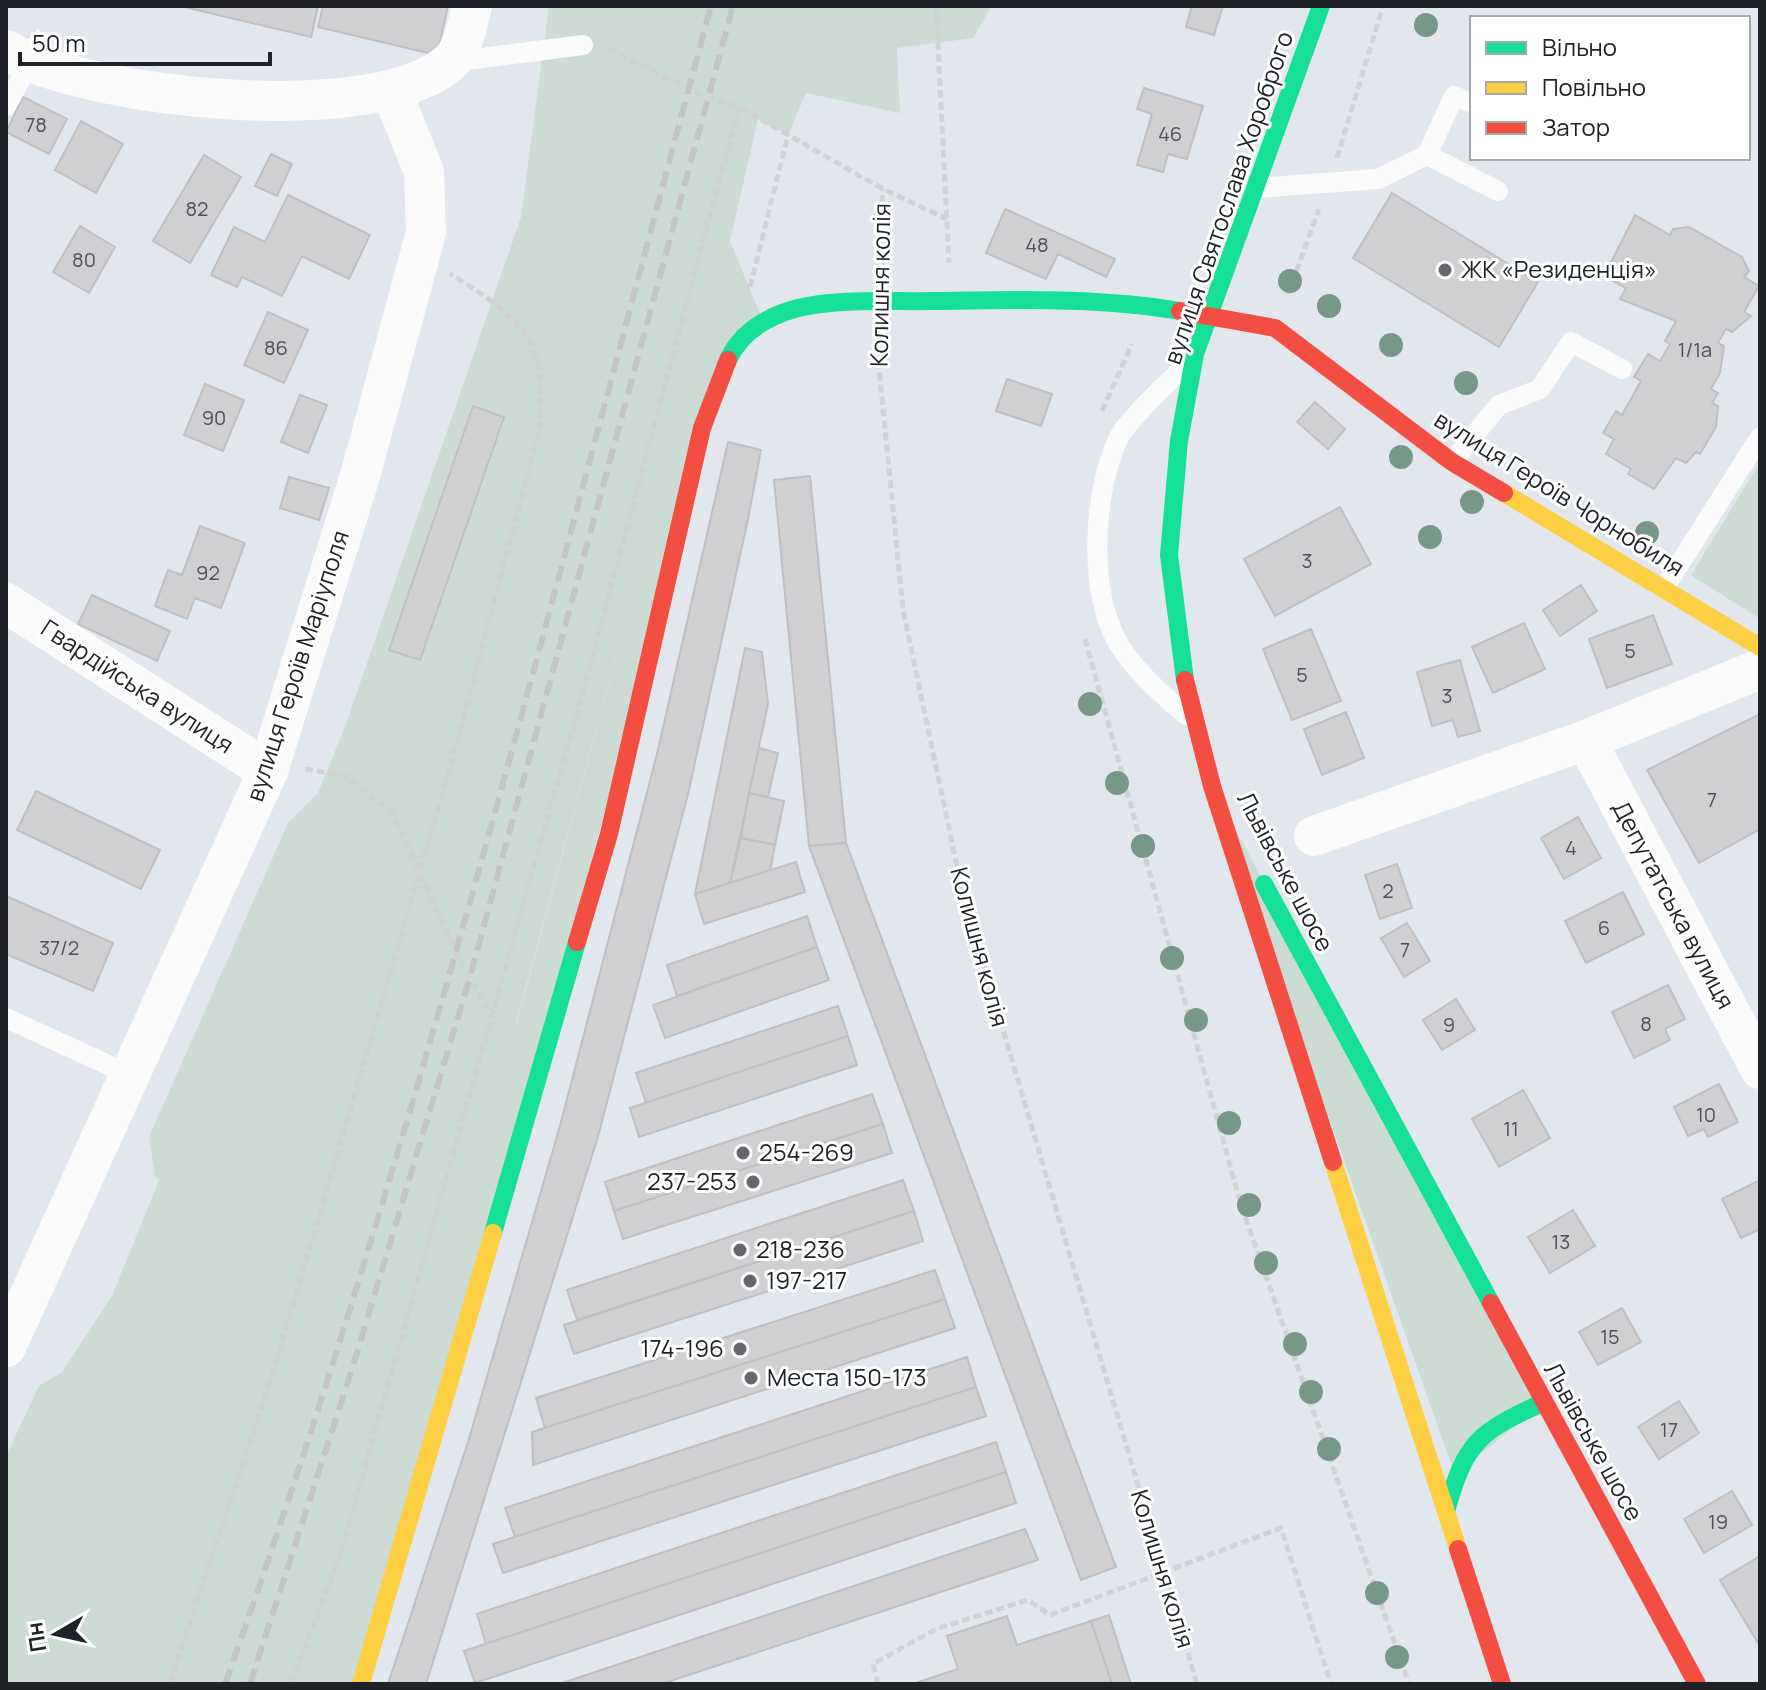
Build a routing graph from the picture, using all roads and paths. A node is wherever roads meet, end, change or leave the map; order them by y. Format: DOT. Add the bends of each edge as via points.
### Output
graph roads {
  1 [pos="472,6"];
  2 [pos="936,6"];
  3 [pos="1321,6"];
  4 [pos="583,45"];
  5 [pos="18,57"];
  6 [pos="451,62"];
  7 [pos="392,92"];
  8 [pos="1470,102"];
  9 [pos="6,106"];
  10 [pos="739,107"];
  11 [pos="788,135"];
  12 [pos="1427,155"];
  13 [pos="1257,188"];
  14 [pos="883,189"];
  15 [pos="1498,191"];
  16 [pos="947,219"];
  17 [pos="426,233"];
  18 [pos="952,299"];
  19 [pos="875,302"];
  20 [pos="1210,317"];
  21 [pos="736,342"];
  22 [pos="1195,354"];
  23 [pos="1622,369"];
  24 [pos="1760,437"];
  25 [pos="1452,462"];
  26 [pos="1665,587"];
  27 [pos="6,603"];
  28 [pos="1760,647"];
  29 [pos="1760,669"];
  30 [pos="1194,722"];
  31 [pos="1586,740"];
  32 [pos="268,771"];
  33 [pos="1212,786"];
  34 [pos="1314,836"];
  35 [pos="419,874"];
  36 [pos="492,1016"];
  37 [pos="6,1018"];
  38 [pos="1760,1069"];
  39 [pos="130,1075"];
  40 [pos="6,1347"];
  41 [pos="1544,1402"];
  42 [pos="1447,1508"];
  43 [pos="1163,1572"];
  44 [pos="170,1684"];
  45 [pos="291,1684"];
  46 [pos="361,1684"];
  47 [pos="878,1684"];
  48 [pos="1197,1684"];
  49 [pos="1331,1684"];
  50 [pos="1502,1684"];
  51 [pos="1697,1684"];
  1 -- 6 [label="street"];
  2 -- 16 [label="path"];
  3 -- 13 [label="main road, вулиця Святослава Хороброго"];
  4 -- 6 [label="lane"];
  4 -- 10 [label="path" via="615,49 708,98"];
  5 -- 7 [label="street" via="101,84 180,96 254,101"];
  5 -- 9 [label="lane"];
  6 -- 7 [label="street"];
  7 -- 17 [label="street, вулиця Героїв Маріуполя" via="424,172"];
  8 -- 12 [label="lane" via="1454,96"];
  10 -- 11 [label="path"];
  10 -- 36 [label="path"];
  11 -- 14 [label="path"];
  11 -- 21 [label="path"];
  12 -- 13 [label="lane" via="1378,179"];
  12 -- 15 [label="lane"];
  13 -- 20 [label="main road, вулиця Святослава Хороброго"];
  14 -- 16 [label="path"];
  14 -- 19 [label="path, Колишня колія"];
  16 -- 18 [label="path"];
  17 -- 32 [label="street, вулиця Героїв Маріуполя" via="360,476"];
  17 -- 35 [label="path" via="448,273 474,288 531,342 540,378 540,427"];
  18 -- 19 [label="main road, вулиця Героїв Чорнобиля"];
  18 -- 20 [label="main road, вулиця Героїв Чорнобиля" via="1150,306"];
  19 -- 21 [label="main road, вулиця Героїв Чорнобиля" via="799,308 763,321"];
  19 -- 43 [label="path, Колишня колія" via="903,610 963,895"];
  20 -- 22 [label="main road, вулиця Святослава Хороброго"];
  20 -- 25 [label="main road, вулиця Героїв Чорнобиля" via="1275,328"];
  21 -- 46 [label="main road" via="702,428 597,878"];
  22 -- 30 [label="main road, вулиця Святослава Хороброго" via="1179,441 1169,555 1180,663"];
  22 -- 30 [label="lane" via="1119,437 1098,509 1098,578 1118,643 1162,695"];
  23 -- 25 [label="lane" via="1571,342 1540,389 1499,405"];
  24 -- 26 [label="lane"];
  25 -- 26 [label="main road, вулиця Героїв Чорнобиля"];
  26 -- 28 [label="main road, вулиця Героїв Чорнобиля"];
  27 -- 32 [label="street, Гвардійська вулиця"];
  29 -- 31 [label="street"];
  30 -- 33 [label="main road, вулиця Святослава Хороброго"];
  31 -- 34 [label="street"];
  31 -- 38 [label="street, Депутатська вулиця"];
  32 -- 35 [label="path" via="295,767 346,776 393,814"];
  32 -- 39 [label="street, вулиця Героїв Маріуполя"];
  33 -- 41 [label="main road, Львівське шосе"];
  33 -- 42 [label="main road, Львівське шосе"];
  35 -- 36 [label="path"];
  35 -- 44 [label="path" via="279,1353"];
  36 -- 45 [label="path" via="340,1556"];
  37 -- 39 [label="lane"];
  39 -- 40 [label="street, вулиця Героїв Маріуполя"];
  41 -- 42 [label="main road" via="1483,1432 1465,1449"];
  41 -- 51 [label="main road, Львівське шосе"];
  42 -- 50 [label="main road, Львівське шосе"];
  43 -- 47 [label="path" via="1050,1615 1028,1600 936,1629 873,1664"];
  43 -- 48 [label="path, Колишня колія"];
  43 -- 49 [label="path" via="1281,1528"];
}
